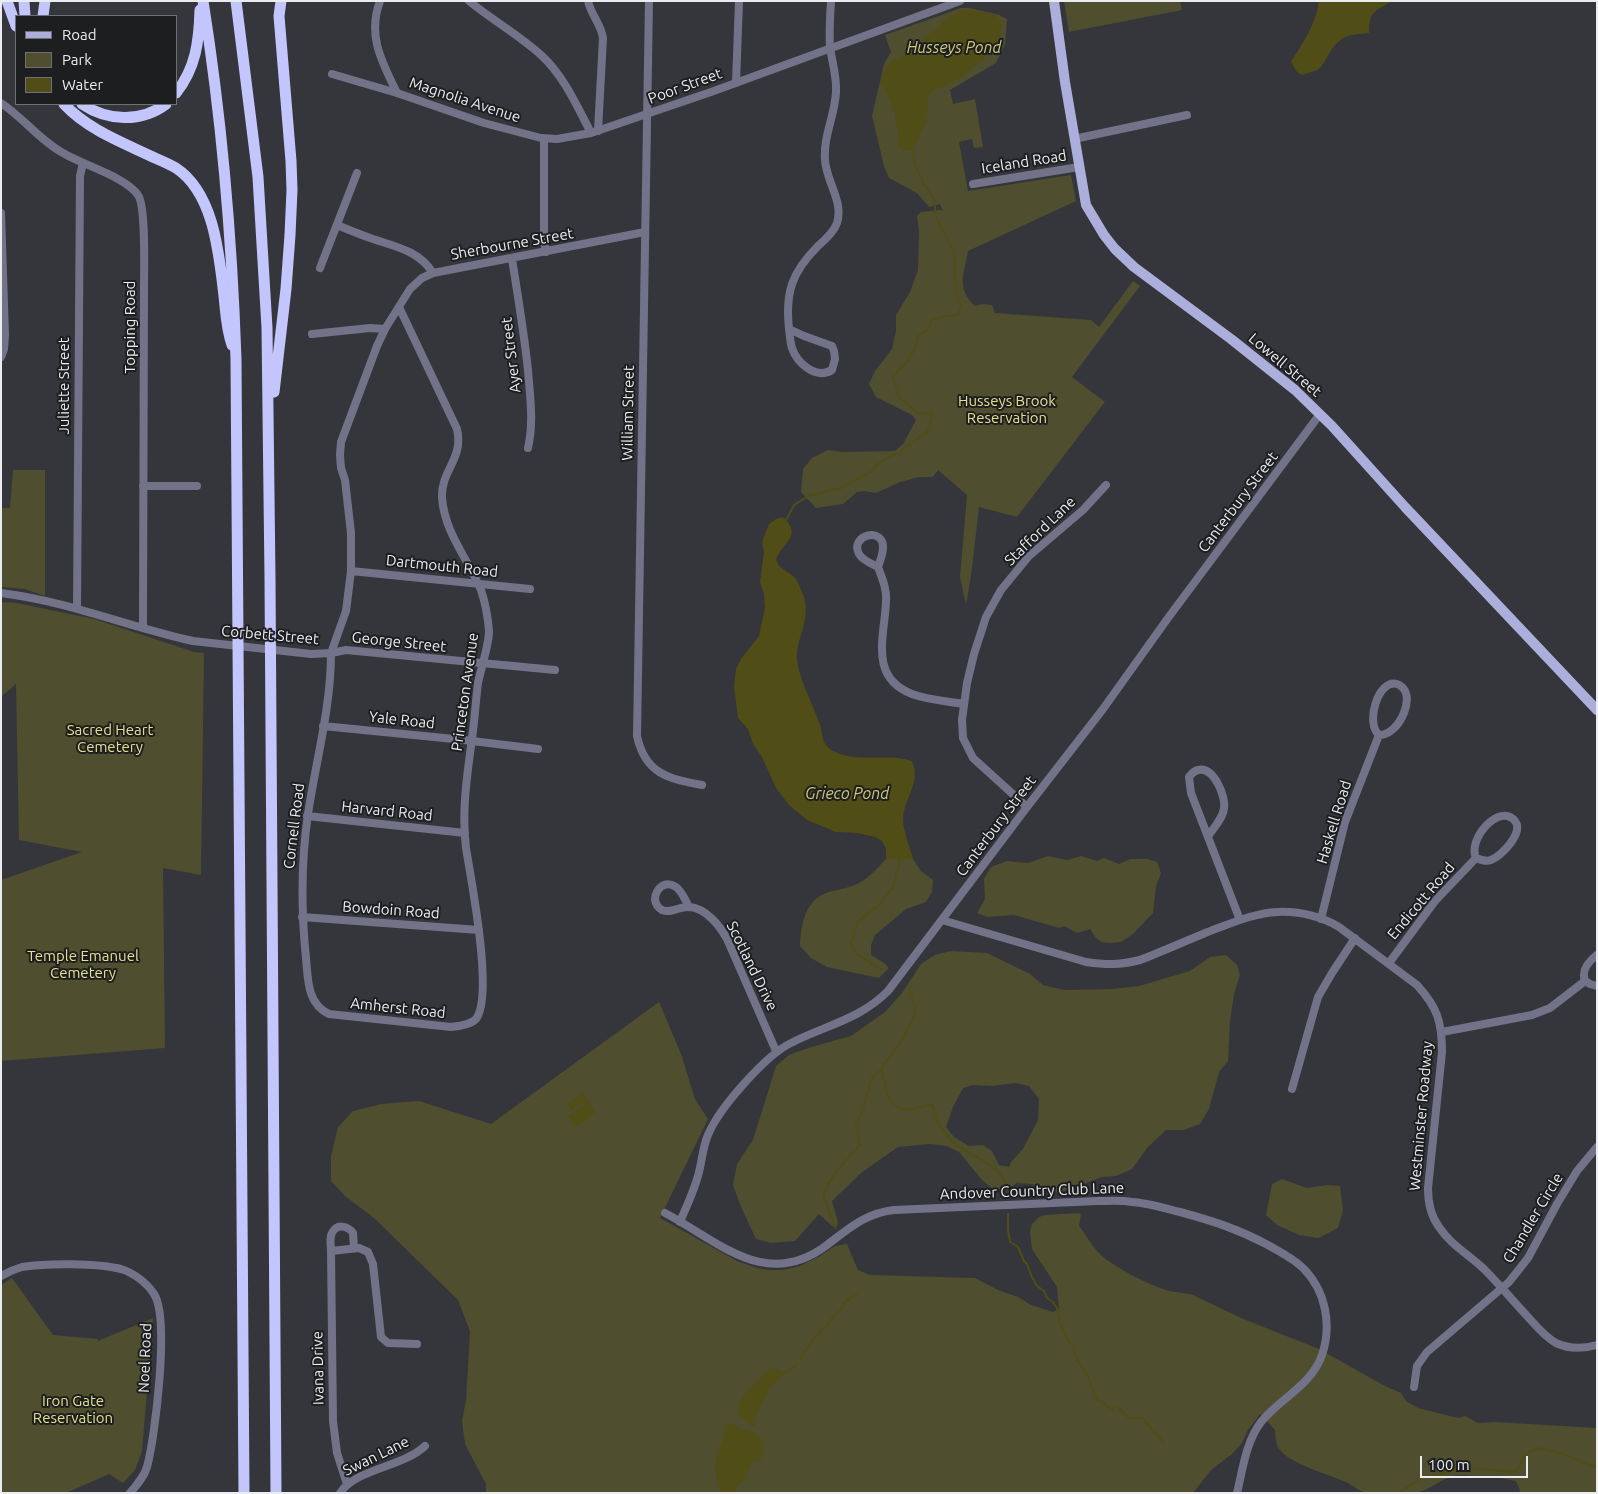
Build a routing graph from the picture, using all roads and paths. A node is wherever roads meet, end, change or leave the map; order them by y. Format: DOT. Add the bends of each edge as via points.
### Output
graph roads {
  1 [pos="7,1"];
  2 [pos="24,1"];
  3 [pos="46,1"];
  4 [pos="202,1"];
  5 [pos="236,1"];
  6 [pos="281,1"];
  7 [pos="380,1"];
  8 [pos="469,1"];
  9 [pos="588,1"];
  10 [pos="649,1"];
  11 [pos="738,1"];
  12 [pos="830,1"];
  13 [pos="960,1"];
  14 [pos="1054,1"];
  15 [pos="25,15"];
  16 [pos="43,15"];
  17 [pos="15,23"];
  18 [pos="830,48"];
  19 [pos="332,74"];
  20 [pos="736,82"];
  21 [pos="178,90"];
  22 [pos="397,93"];
  23 [pos="1,103"];
  24 [pos="65,105"];
  25 [pos="84,105"];
  26 [pos="164,105"];
  27 [pos="647,114"];
  28 [pos="1187,115"];
  29 [pos="594,132"];
  30 [pos="1074,138"];
  31 [pos="544,141"];
  32 [pos="83,163"];
  33 [pos="1079,167"];
  34 [pos="357,173"];
  35 [pos="973,184"];
  36 [pos="1,213"];
  37 [pos="337,225"];
  38 [pos="645,232"];
  39 [pos="546,252"];
  40 [pos="512,259"];
  41 [pos="320,268"];
  42 [pos="433,273"];
  43 [pos="399,307"];
  44 [pos="385,329"];
  45 [pos="789,329"];
  46 [pos="312,334"];
  47 [pos="1,357"];
  48 [pos="236,359"];
  49 [pos="1320,414"];
  50 [pos="268,415"];
  51 [pos="528,448"];
  52 [pos="1106,485"];
  53 [pos="143,486"];
  54 [pos="197,486"];
  55 [pos="878,567"];
  56 [pos="351,571"];
  57 [pos="477,583"];
  58 [pos="530,589"];
  59 [pos="1,593"];
  60 [pos="78,608"];
  61 [pos="142,627"];
  62 [pos="331,653"];
  63 [pos="482,664"];
  64 [pos="555,670"];
  65 [pos="964,704"];
  66 [pos="1597,710"];
  67 [pos="324,726"];
  68 [pos="1379,735"];
  69 [pos="472,741"];
  70 [pos="538,749"];
  71 [pos="702,785"];
  72 [pos="1027,807"];
  73 [pos="308,816"];
  74 [pos="464,833"];
  75 [pos="1208,836"];
  76 [pos="1476,858"];
  77 [pos="688,906"];
  78 [pos="302,917"];
  79 [pos="1321,919"];
  80 [pos="942,920"];
  81 [pos="1240,920"];
  82 [pos="479,930"];
  83 [pos="1355,938"];
  84 [pos="1597,955"];
  85 [pos="1389,963"];
  86 [pos="1586,982"];
  87 [pos="1597,986"];
  88 [pos="314,1003"];
  89 [pos="478,1014"];
  90 [pos="1442,1032"];
  91 [pos="776,1051"];
  92 [pos="1292,1089"];
  93 [pos="1597,1147"];
  94 [pos="665,1213"];
  95 [pos="680,1222"];
  96 [pos="354,1248"];
  97 [pos="331,1251"];
  98 [pos="1,1276"];
  99 [pos="1502,1289"];
  100 [pos="417,1344"];
  101 [pos="1597,1345"];
  102 [pos="1414,1387"];
  103 [pos="425,1446"];
  104 [pos="347,1484"];
  105 [pos="130,1493"];
  106 [pos="244,1493"];
  107 [pos="276,1493"];
  108 [pos="340,1493"];
  109 [pos="1237,1493"];
  1 -- 17 [label="highway"];
  2 -- 15 [label="highway"];
  3 -- 16 [label="highway"];
  4 -- 21 [label="highway" via="195,59"];
  4 -- 48 [label="highway" via="221,131"];
  5 -- 50 [label="highway" via="258,177 267,319"];
  6 -- 50 [label="highway" via="280,34 291,168 291,218 276,380"];
  7 -- 22 [label="street" via="374,22 375,37"];
  8 -- 29 [label="street" via="546,60"];
  9 -- 29 [label="street" via="603,38"];
  10 -- 27 [label="street, William Street"];
  11 -- 20 [label="street"];
  12 -- 18 [label="street"];
  13 -- 18 [label="street, Poor Street"];
  14 -- 30 [label="main road, Lowell Street"];
  18 -- 20 [label="street, Poor Street"];
  18 -- 45 [label="street" via="836,91 825,161 837,200 838,219 835,228 795,274 788,306"];
  19 -- 22 [label="street, Magnolia Avenue"];
  20 -- 27 [label="street, Poor Street"];
  22 -- 31 [label="street, Magnolia Avenue"];
  23 -- 32 [label="street, Topping Road" via="47,143"];
  24 -- 48 [label="highway" via="94,128 176,168 195,186 208,211 219,260 226,328"];
  25 -- 26 [label="highway" via="104,115 126,118 149,114"];
  27 -- 29 [label="street, Poor Street"];
  27 -- 38 [label="street, William Street"];
  28 -- 30 [label="street"];
  29 -- 31 [label="street, Magnolia Avenue"];
  30 -- 33 [label="main road, Lowell Street"];
  31 -- 39 [label="street"];
  32 -- 53 [label="street, Topping Road" via="125,184 138,194 142,204"];
  32 -- 60 [label="street, Juliette Street" via="80,174"];
  33 -- 35 [label="street, Iceland Road"];
  33 -- 49 [label="main road, Lowell Street" via="1086,204 1115,249 1295,390"];
  34 -- 37 [label="street"];
  36 -- 47 [label="street" via="5,335"];
  37 -- 41 [label="street"];
  37 -- 42 [label="street" via="414,254"];
  38 -- 39 [label="street, Sherbourne Street"];
  38 -- 71 [label="street, William Street" via="637,736 646,759 657,771 673,779"];
  39 -- 40 [label="street, Sherbourne Street"];
  40 -- 42 [label="street, Sherbourne Street"];
  40 -- 51 [label="street, Ayer Street" via="532,412"];
  42 -- 43 [label="street, Sherbourne Street" via="415,284"];
  43 -- 44 [label="street, Corbett Street"];
  43 -- 57 [label="street, Princeton Avenue" via="457,429 458,450 442,488 443,505 454,539"];
  44 -- 46 [label="street"];
  44 -- 56 [label="street, Corbett Street" via="341,442 341,468 350,524"];
  45 -- 45 [label="street" via="792,349 799,361 819,373 832,370 835,359 832,346"];
  48 -- 106 [label="highway"];
  49 -- 66 [label="main road, Lowell Street"];
  49 -- 72 [label="street, Canterbury Street"];
  50 -- 107 [label="highway"];
  52 -- 65 [label="street, Stafford Lane" via="1083,510 1029,556 1001,590 981,630"];
  53 -- 54 [label="street"];
  53 -- 61 [label="street, Topping Road"];
  55 -- 65 [label="street" via="886,594 881,648 886,672 897,686 912,694"];
  56 -- 57 [label="street, Dartmouth Road"];
  56 -- 62 [label="street, Corbett Street" via="346,610"];
  57 -- 58 [label="street, Dartmouth Road"];
  57 -- 63 [label="street, Princeton Avenue" via="484,599 489,632"];
  59 -- 60 [label="street, Corbett Street"];
  60 -- 61 [label="street, Corbett Street"];
  61 -- 62 [label="street, Corbett Street" via="193,641 311,654"];
  62 -- 63 [label="street, George Street" via="346,650"];
  62 -- 67 [label="street, Cornell Road"];
  63 -- 64 [label="street, George Street"];
  63 -- 69 [label="street, Princeton Avenue"];
  65 -- 72 [label="street, Stafford Lane" via="963,738 973,758"];
  67 -- 69 [label="street, Yale Road"];
  67 -- 73 [label="street, Cornell Road"];
  68 -- 68 [label="street" via="1372,722 1376,702 1384,688 1398,685 1407,694 1407,702 1394,730"];
  68 -- 79 [label="street, Haskell Road" via="1345,822"];
  69 -- 70 [label="street, Yale Road"];
  69 -- 74 [label="street, Princeton Avenue"];
  72 -- 80 [label="street, Canterbury Street"];
  73 -- 74 [label="street, Harvard Road"];
  73 -- 78 [label="street, Cornell Road" via="302,862"];
  74 -- 82 [label="street, Princeton Avenue"];
  75 -- 75 [label="street" via="1190,785 1190,776 1200,769 1215,777 1224,805 1223,814"];
  75 -- 81 [label="street"];
  76 -- 76 [label="street, Endicott Road" via="1475,841 1488,825 1500,816 1514,820 1518,827 1516,834 1500,853 1489,860"];
  76 -- 85 [label="street, Endicott Road" via="1435,901"];
  77 -- 91 [label="street, Scotland Drive" via="711,918 722,931"];
  78 -- 82 [label="street, Bowdoin Road"];
  78 -- 88 [label="street, Cornell Road" via="308,981"];
  79 -- 81 [label="street, Westminster Roadway" via="1284,912"];
  79 -- 83 [label="street, Westminster Roadway"];
  80 -- 81 [label="street, Westminster Roadway" via="1106,965 1140,960"];
  80 -- 91 [label="street, Canterbury Street" via="888,991 874,1004 849,1019 808,1034"];
  82 -- 89 [label="street, Princeton Avenue" via="483,988"];
  83 -- 85 [label="street, Westminster Roadway"];
  83 -- 92 [label="street" via="1318,997"];
  84 -- 86 [label="street" via="1585,968"];
  85 -- 90 [label="street, Westminster Roadway" via="1428,996"];
  86 -- 87 [label="street"];
  86 -- 90 [label="street" via="1550,1008 1537,1013"];
  88 -- 89 [label="street, Amherst Road" via="329,1014 451,1027 474,1021"];
  90 -- 99 [label="street, Westminster Roadway" via="1429,1205 1442,1232"];
  91 -- 95 [label="street, Canterbury Street" via="721,1111 712,1127"];
  93 -- 99 [label="street, Chandler Circle" via="1577,1171 1528,1258"];
  94 -- 95 [label="street, Andover Country Club Lane"];
  95 -- 109 [label="street, Andover Country Club Lane" via="737,1254 773,1264 807,1258 871,1215 894,1210 1130,1201 1213,1221 1247,1233 1293,1259 1310,1275 1321,1295 1327,1332 1321,1356 1308,1379 1268,1414 1254,1433"];
  96 -- 97 [label="street"];
  96 -- 97 [label="street, Ivana Drive" via="352,1230 340,1226 331,1234"];
  96 -- 100 [label="street" via="364,1249 372,1259 381,1337 388,1343"];
  97 -- 104 [label="street, Ivana Drive" via="333,1421 337,1453"];
  98 -- 105 [label="street, Noel Road" via="20,1268 63,1264 122,1269 136,1276 156,1295 162,1342 153,1444 146,1470"];
  99 -- 101 [label="street, Westminster Roadway" via="1552,1340 1574,1348"];
  99 -- 102 [label="street, Chandler Circle" via="1422,1357 1417,1366"];
  103 -- 104 [label="street, Swan Lane" via="411,1456"];
  104 -- 108 [label="street, Swan Lane"];
}
